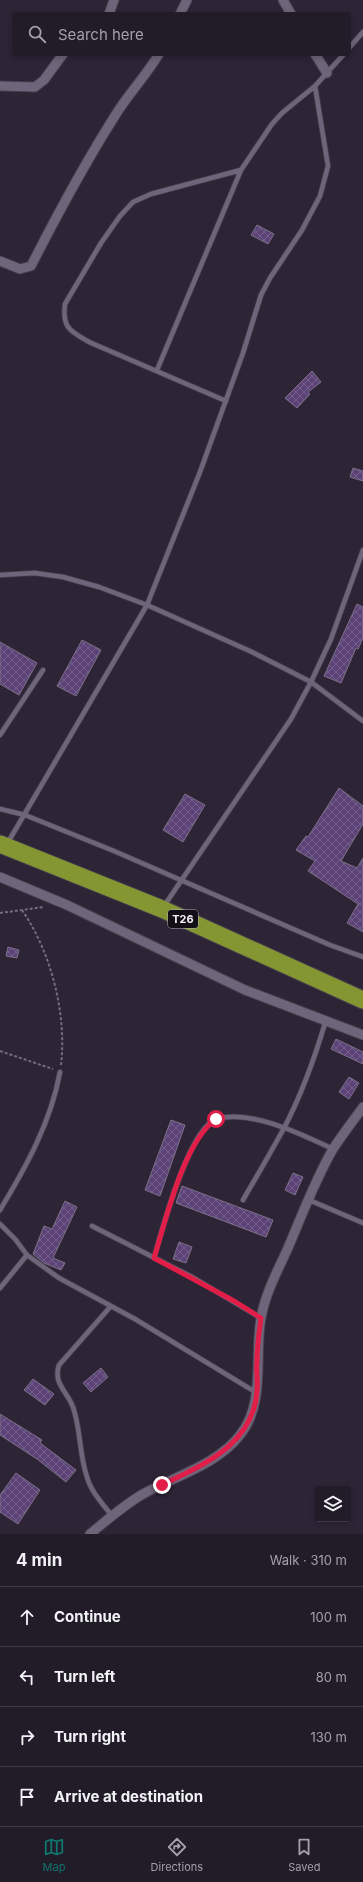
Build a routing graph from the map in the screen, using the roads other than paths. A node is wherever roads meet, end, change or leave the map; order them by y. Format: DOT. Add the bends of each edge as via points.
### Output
graph roads {
  1 [pos="114,0"];
  2 [pos="187,0"];
  3 [pos="283,0"];
  4 [pos="110,12"];
  5 [pos="181,12"];
  6 [pos="291,12"];
  7 [pos="363,32"];
  8 [pos="351,46"];
  9 [pos="62,56"];
  10 [pos="159,56"];
  11 [pos="316,56"];
  12 [pos="342,56"];
  13 [pos="327,73"];
  14 [pos="0,86"];
  15 [pos="315,86"];
  16 [pos="241,170"];
  17 [pos="0,261"];
  18 [pos="157,370"];
  19 [pos="226,401"];
  20 [pos="363,550"];
  21 [pos="0,575"];
  22 [pos="147,605"];
  23 [pos="43,670"];
  24 [pos="311,682"];
  25 [pos="363,722"];
  26 [pos="0,735"];
  27 [pos="0,809"];
  28 [pos="24,815"];
  29 [pos="3,845"];
  30 [pos="0,877"];
  31 [pos="182,881"];
  32 [pos="162,909"];
  33 [pos="363,957"];
  34 [pos="363,1000"];
  35 [pos="326,1020"];
  36 [pos="363,1035"];
  37 [pos="60,1072"];
  38 [pos="363,1107"];
  39 [pos="284,1127"];
  40 [pos="333,1149"];
  41 [pos="243,1200"];
  42 [pos="309,1200"];
  43 [pos="0,1210"];
  44 [pos="363,1223"];
  45 [pos="0,1224"];
  46 [pos="92,1226"];
  47 [pos="27,1255"];
  48 [pos="154,1258"];
  49 [pos="0,1288"];
  50 [pos="111,1306"];
  51 [pos="261,1318"];
  52 [pos="257,1392"];
  53 [pos="112,1516"];
  54 [pos="90,1534"];
  1 -- 4 [label="street"];
  2 -- 5 [label="street"];
  3 -- 6 [label="street"];
  7 -- 8 [label="lane"];
  9 -- 14 [label="street" via="44,80 35,87"];
  10 -- 17 [label="street" via="125,101 82,168 31,266 20,269"];
  11 -- 13 [label="street"];
  12 -- 13 [label="lane"];
  13 -- 15 [label="lane"];
  15 -- 16 [label="lane" via="272,124"];
  15 -- 19 [label="lane" via="327,152 326,180 302,230 261,295"];
  16 -- 18 [label="lane"];
  16 -- 18 [label="lane" via="151,194 133,202 101,243 65,304 64,323 71,331 89,342"];
  18 -- 19 [label="lane"];
  19 -- 22 [label="lane"];
  20 -- 24 [label="lane" via="331,639"];
  21 -- 22 [label="lane" via="35,574 63,577"];
  22 -- 24 [label="lane" via="252,652"];
  22 -- 28 [label="lane"];
  23 -- 26 [label="lane"];
  24 -- 25 [label="lane"];
  24 -- 31 [label="lane" via="292,719"];
  27 -- 28 [label="lane"];
  28 -- 29 [label="lane"];
  28 -- 31 [label="lane"];
  29 -- 32 [label="highway, T26"];
  30 -- 35 [label="street" via="68,905 245,990"];
  31 -- 32 [label="lane"];
  31 -- 33 [label="lane"];
  32 -- 34 [label="highway, T26"];
  35 -- 36 [label="street"];
  35 -- 39 [label="lane" via="308,1073"];
  37 -- 43 [label="lane" via="47,1119"];
  38 -- 40 [label="street"];
  39 -- 40 [label="lane"];
  39 -- 41 [label="lane"];
  39 -- 48 [label="lane" via="228,1117 216,1119 207,1125 191,1149"];
  40 -- 42 [label="street"];
  42 -- 44 [label="lane"];
  42 -- 51 [label="street" via="269,1291"];
  45 -- 47 [label="lane"];
  46 -- 48 [label="lane"];
  47 -- 49 [label="lane"];
  47 -- 50 [label="lane" via="59,1278"];
  48 -- 51 [label="lane"];
  50 -- 52 [label="lane"];
  50 -- 53 [label="lane" via="59,1365 57,1373 59,1383 77,1417 87,1477"];
  51 -- 52 [label="street"];
  52 -- 53 [label="street" via="251,1416 242,1434 230,1447 190,1471 143,1494"];
  53 -- 54 [label="street"];
}
